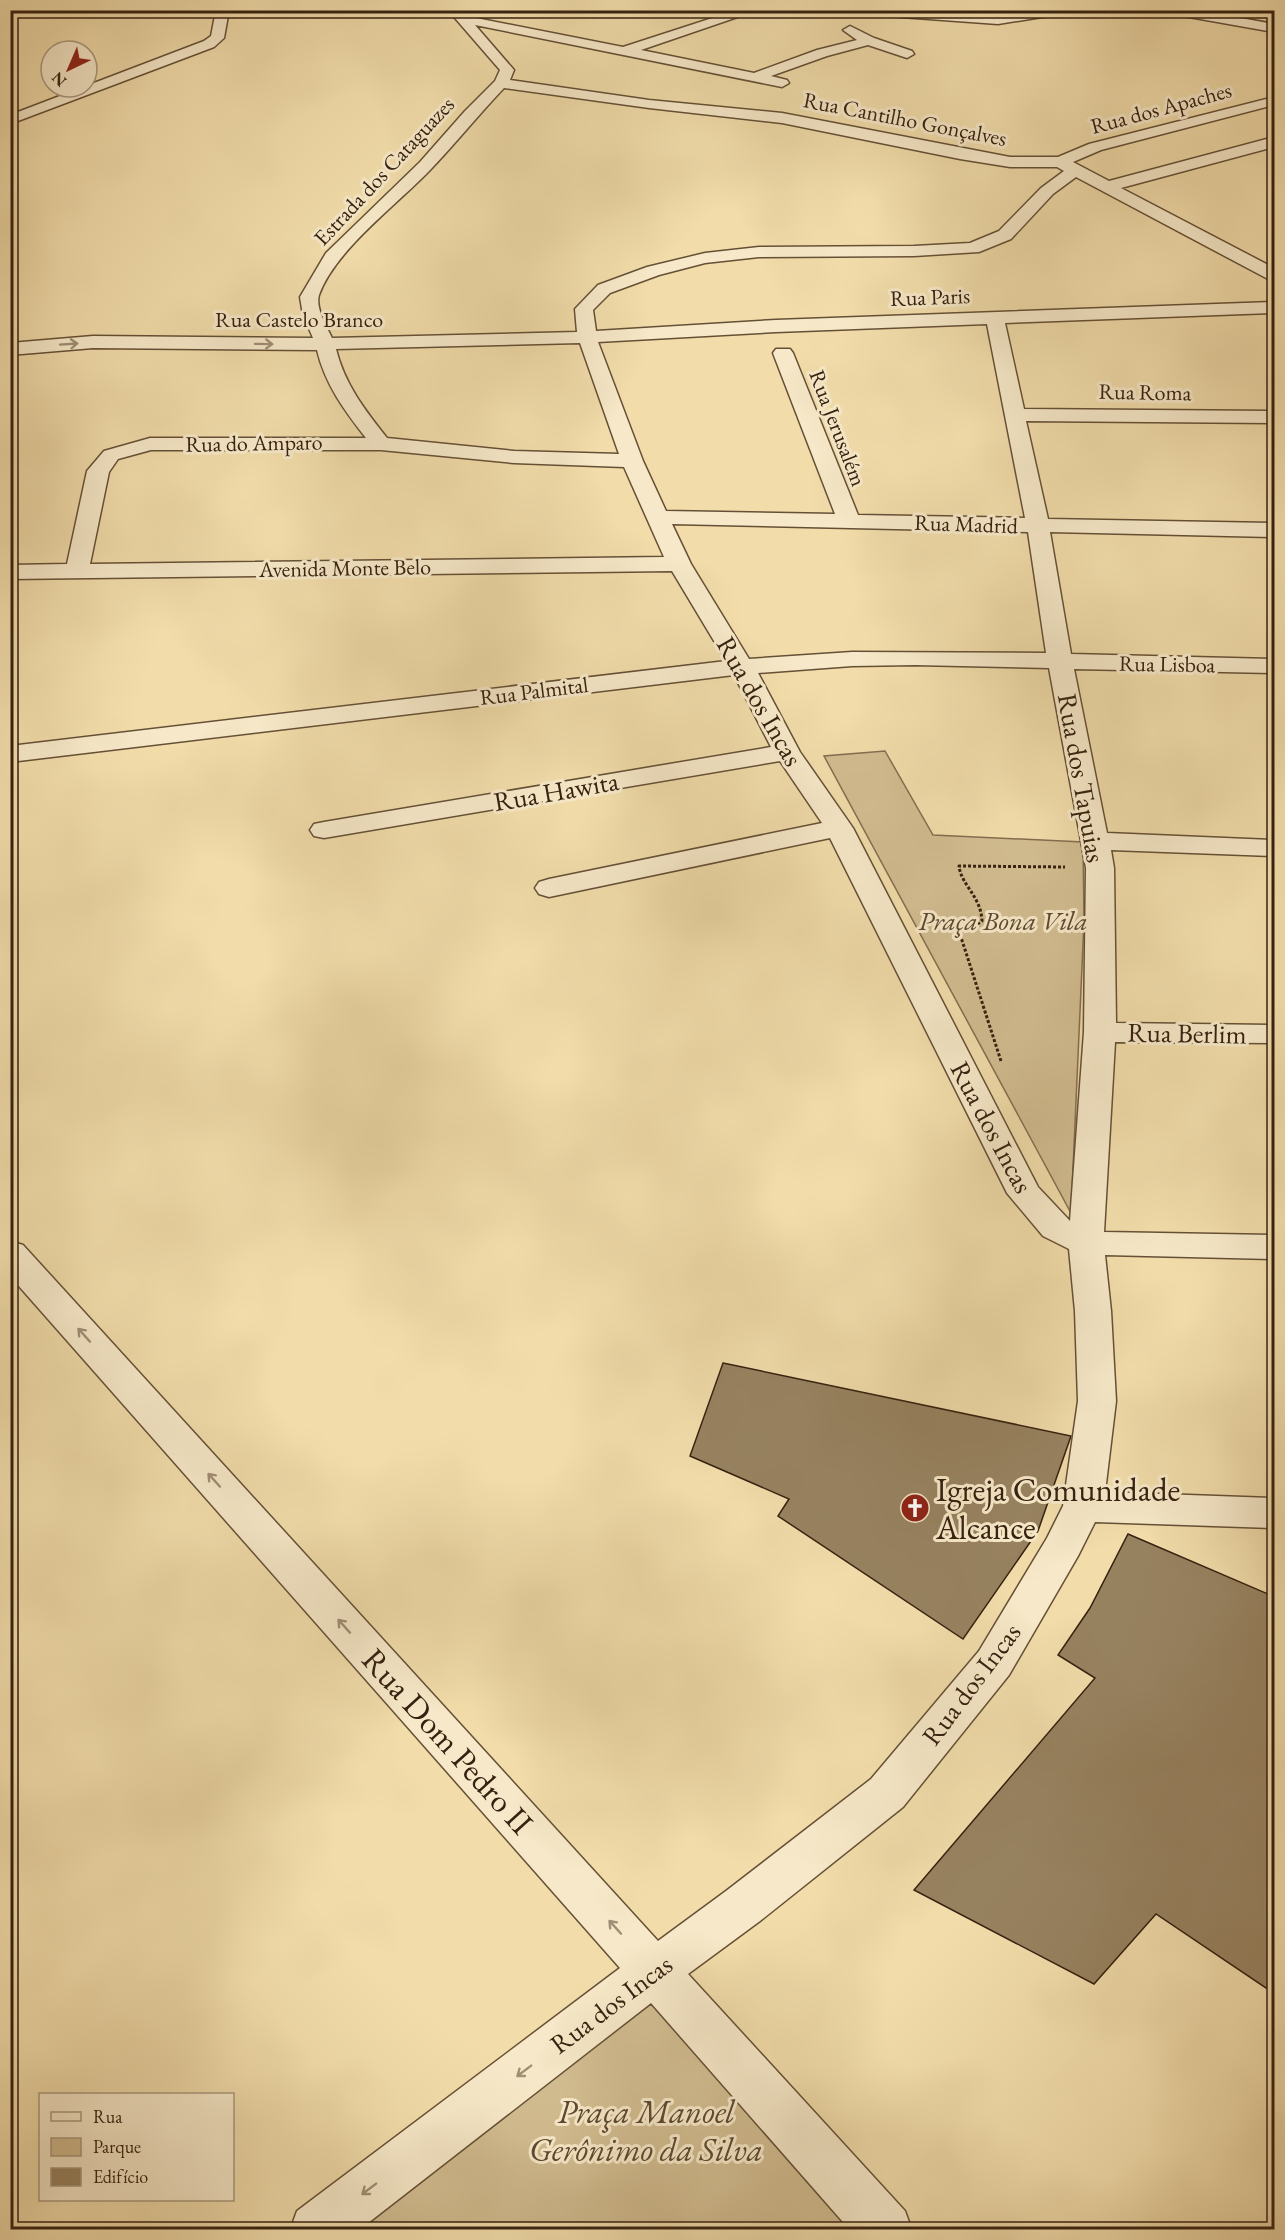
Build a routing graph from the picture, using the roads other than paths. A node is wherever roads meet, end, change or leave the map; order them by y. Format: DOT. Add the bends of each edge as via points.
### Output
graph roads {
  1 [pos="223,10"];
  2 [pos="752,10"];
  3 [pos="850,10"];
  4 [pos="859,10"];
  5 [pos="1061,10"];
  6 [pos="1172,10"];
  7 [pos="459,15"];
  8 [pos="1275,28"];
  9 [pos="869,41"];
  10 [pos="627,51"];
  11 [pos="907,54"];
  12 [pos="756,77"];
  13 [pos="501,83"];
  14 [pos="782,83"];
  15 [pos="1275,101"];
  16 [pos="10,120"];
  17 [pos="1275,142"];
  18 [pos="1068,166"];
  19 [pos="1109,186"];
  20 [pos="1275,275"];
  21 [pos="1275,307"];
  22 [pos="995,319"];
  23 [pos="587,337"];
  24 [pos="325,344"];
  25 [pos="10,350"];
  26 [pos="783,353"];
  27 [pos="1015,415"];
  28 [pos="1275,417"];
  29 [pos="381,444"];
  30 [pos="632,461"];
  31 [pos="657,517"];
  32 [pos="849,521"];
  33 [pos="1038,526"];
  34 [pos="1275,530"];
  35 [pos="680,564"];
  36 [pos="10,572"];
  37 [pos="77,572"];
  38 [pos="1060,662"];
  39 [pos="1275,666"];
  40 [pos="742,667"];
  41 [pos="787,753"];
  42 [pos="10,754"];
  43 [pos="839,828"];
  44 [pos="324,830"];
  45 [pos="1275,848"];
  46 [pos="1098,855"];
  47 [pos="549,888"];
  48 [pos="1100,1032"];
  49 [pos="1275,1034"];
  50 [pos="1086,1243"];
  51 [pos="1275,1247"];
  52 [pos="10,1253"];
  53 [pos="1083,1506"];
  54 [pos="1275,1513"];
  55 [pos="654,1971"];
  56 [pos="316,2229"];
  57 [pos="886,2229"];
  1 -- 16 [label="street" via="217,38 209,44"];
  2 -- 10 [label="street"];
  3 -- 9 [label="street" via="849,30"];
  4 -- 5 [label="street" via="998,20"];
  6 -- 8 [label="street"];
  7 -- 10 [label="street"];
  7 -- 13 [label="street" via="507,70"];
  9 -- 11 [label="street"];
  9 -- 12 [label="street"];
  10 -- 12 [label="street"];
  12 -- 14 [label="street"];
  13 -- 18 [label="street, Rua Cantilho Gonçalves" via="773,117 960,154"];
  13 -- 24 [label="street, Estrada dos Cataguazes" via="426,165 332,257 309,297"];
  15 -- 18 [label="street, Rua dos Apaches" via="1095,147"];
  17 -- 19 [label="street"];
  18 -- 19 [label="street, Rua Cantilho Gonçalves"];
  18 -- 23 [label="street, Rua dos Incas" via="1005,235 973,248 759,252 705,258 604,289 584,309"];
  19 -- 20 [label="street, Rua Cantilho Gonçalves"];
  21 -- 22 [label="street, Rua Paris"];
  22 -- 23 [label="street, Rua Paris"];
  22 -- 27 [label="street, Rua dos Tapuias"];
  23 -- 24 [label="street, Rua Castelo Branco"];
  23 -- 30 [label="street, Rua dos Incas"];
  25 -- 24 [label="street, Rua Castelo Branco, one-way" via="93,342"];
  24 -- 29 [label="street, Estrada dos Cataguazes" via="345,397"];
  26 -- 32 [label="street, Rua Jerusalém"];
  27 -- 28 [label="street, Rua Roma"];
  27 -- 33 [label="street, Rua dos Tapuias"];
  29 -- 30 [label="street" via="503,456"];
  29 -- 37 [label="street, Rua do Amparo" via="150,444 111,454 98,471"];
  30 -- 31 [label="street, Rua dos Incas"];
  31 -- 32 [label="street, Rua Madrid"];
  31 -- 35 [label="street, Rua dos Incas"];
  32 -- 33 [label="street, Rua Madrid"];
  33 -- 34 [label="street, Rua Madrid"];
  33 -- 38 [label="street, Rua dos Tapuias"];
  35 -- 37 [label="street, Avenida Monte Belo"];
  35 -- 40 [label="street, Rua dos Incas"];
  36 -- 37 [label="street, Avenida Monte Belo"];
  38 -- 39 [label="street, Rua Lisboa"];
  38 -- 40 [label="street, Rua Palmital" via="862,659"];
  38 -- 46 [label="street, Rua dos Tapuias"];
  40 -- 41 [label="street, Rua dos Incas"];
  40 -- 42 [label="street, Rua Palmital"];
  41 -- 43 [label="street, Rua dos Incas"];
  41 -- 44 [label="street, Rua Hawita"];
  43 -- 47 [label="street"];
  43 -- 50 [label="street, Rua dos Incas" via="1024,1193 1055,1228"];
  45 -- 46 [label="street"];
  46 -- 48 [label="street, Rua dos Tapuias"];
  48 -- 49 [label="street, Rua Berlim"];
  48 -- 50 [label="street, Rua dos Tapuias"];
  50 -- 51 [label="street"];
  50 -- 53 [label="street, Rua dos Incas" via="1094,1311 1097,1401"];
  55 -- 52 [label="street, Rua Dom Pedro II, one-way"];
  53 -- 54 [label="street"];
  53 -- 55 [label="street, Rua dos Incas" via="994,1663 887,1793"];
  55 -- 56 [label="street, Rua dos Incas, one-way"];
  55 -- 57 [label="street, Rua Dom Pedro II"];
}
